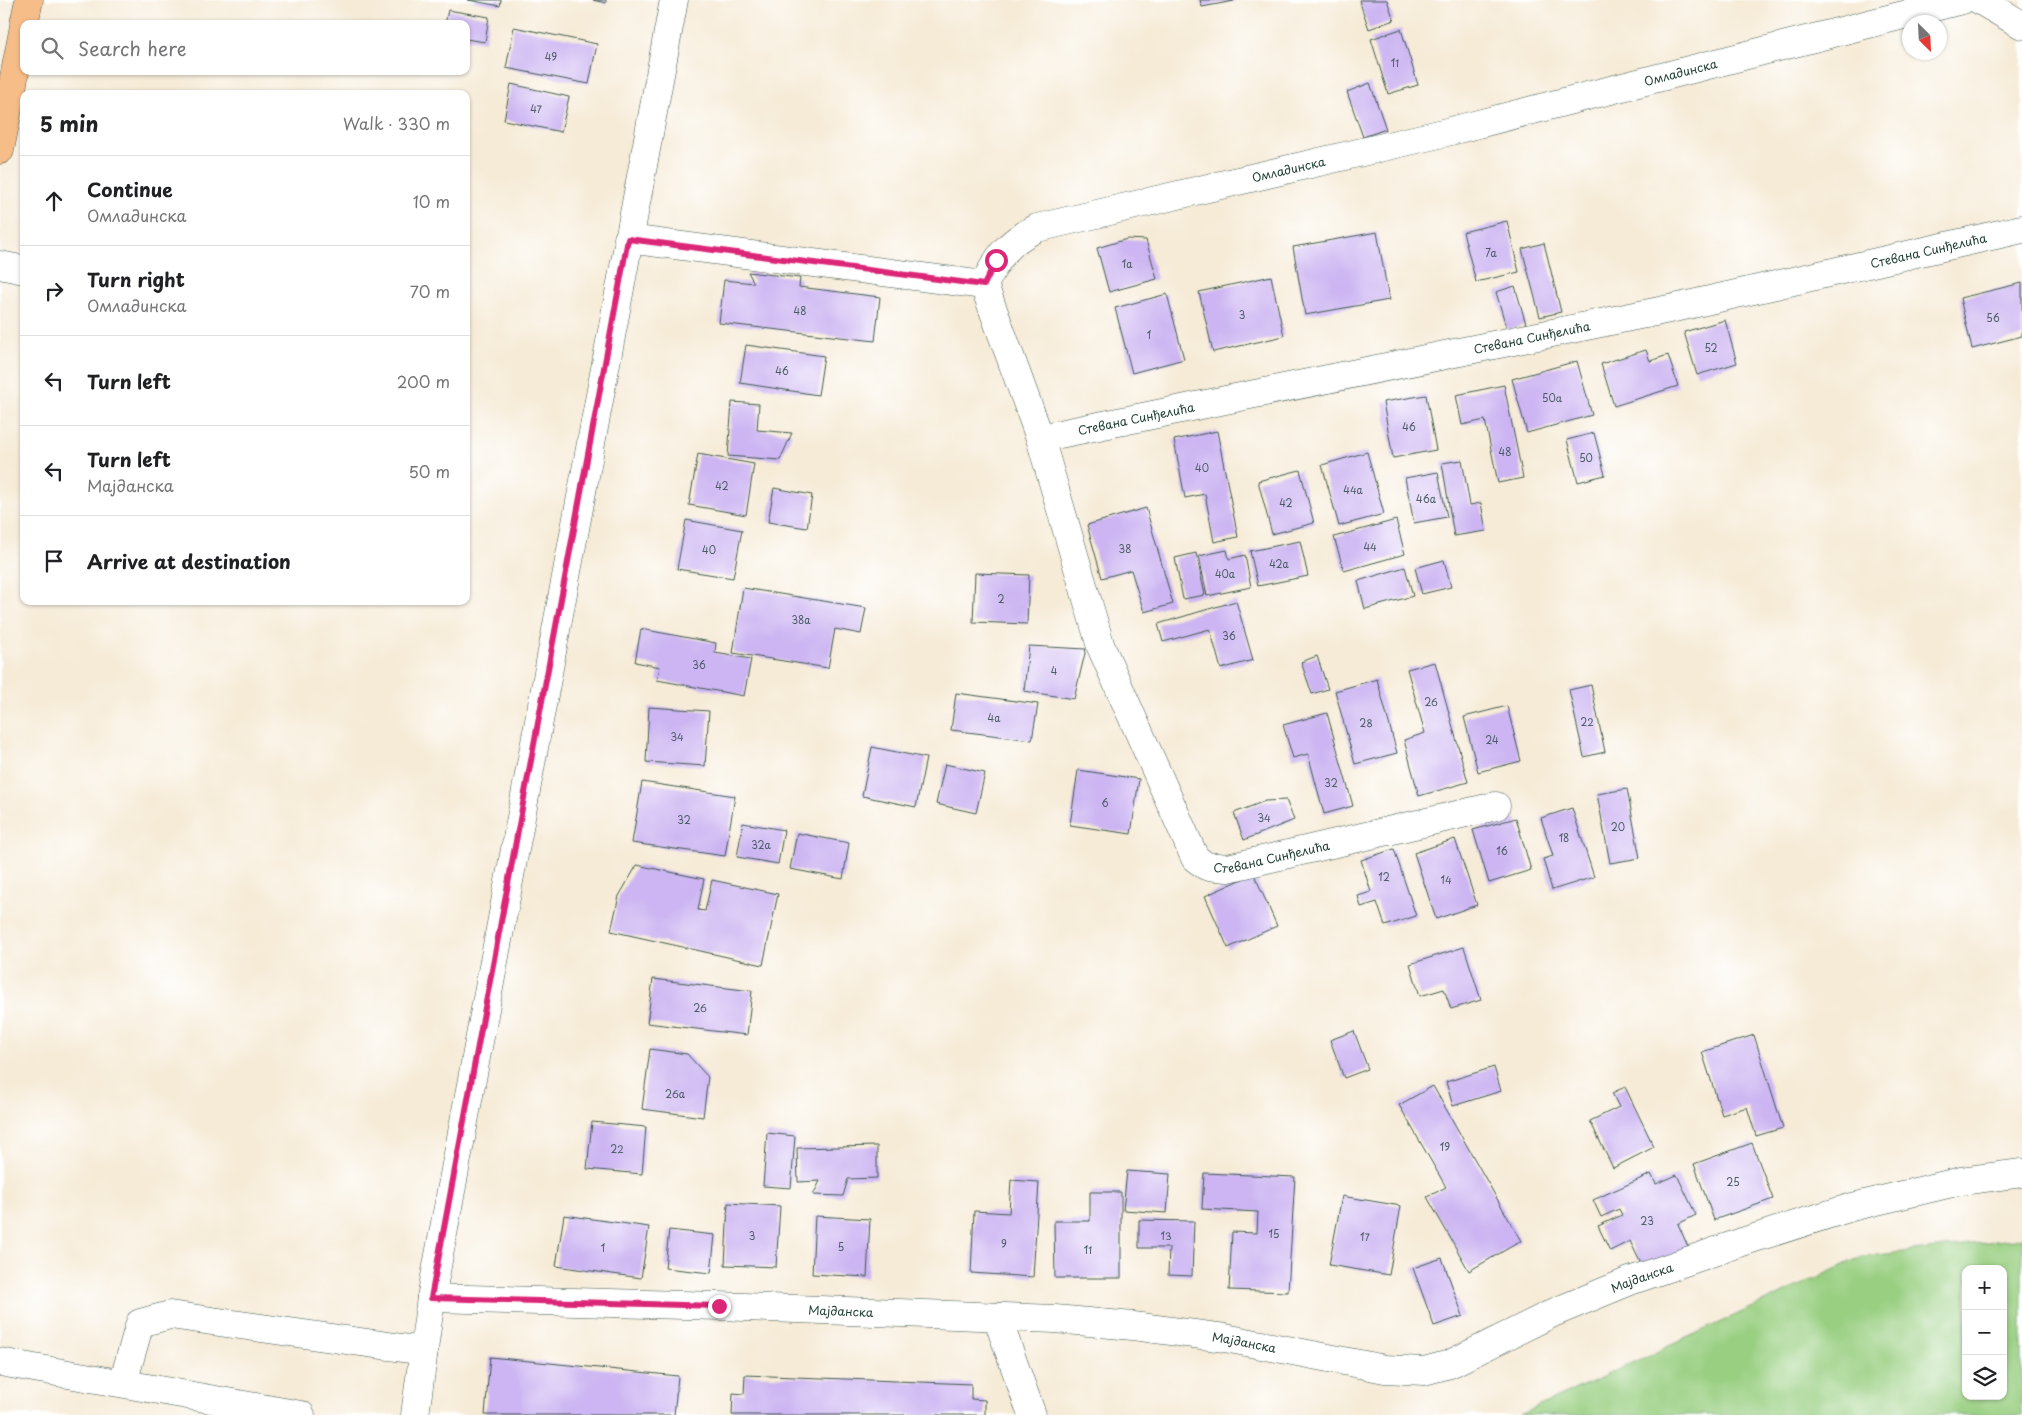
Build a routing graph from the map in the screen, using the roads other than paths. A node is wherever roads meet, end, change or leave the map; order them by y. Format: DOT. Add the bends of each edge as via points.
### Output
graph roads {
  1 [pos="29,0"];
  2 [pos="674,0"];
  3 [pos="1962,0"];
  4 [pos="1979,0"];
  5 [pos="25,20"];
  6 [pos="2022,25"];
  7 [pos="20,46"];
  8 [pos="0,150"];
  9 [pos="2022,229"];
  10 [pos="628,239"];
  11 [pos="0,265"];
  12 [pos="20,269"];
  13 [pos="984,285"];
  14 [pos="1040,438"];
  15 [pos="1496,806"];
  16 [pos="2022,1173"];
  17 [pos="431,1298"];
  18 [pos="997,1317"];
  19 [pos="424,1351"];
  20 [pos="0,1362"];
  21 [pos="123,1383"];
  22 [pos="301,1415"];
  23 [pos="416,1415"];
  24 [pos="1032,1415"];
  1 -- 5 [label="main road"];
  2 -- 10 [label="street"];
  3 -- 13 [label="street, Омладинска" via="1439,134 1037,228 1007,247 996,260"];
  4 -- 6 [label="street"];
  7 -- 8 [label="main road"];
  9 -- 14 [label="street, Стевана Синђелића" via="1679,307"];
  10 -- 13 [label="street"];
  10 -- 17 [label="street"];
  11 -- 12 [label="street"];
  13 -- 14 [label="street, Стевана Синђелића"];
  14 -- 15 [label="street, Стевана Синђелића" via="1101,647 1195,858 1206,866 1228,868"];
  16 -- 18 [label="street, Мајданска" via="1961,1181 1852,1207 1745,1241 1630,1281 1555,1312 1450,1364 1424,1371 1385,1369 1226,1338 1133,1326"];
  17 -- 18 [label="street, Мајданска"];
  17 -- 19 [label="street"];
  18 -- 24 [label="street"];
  19 -- 21 [label="street" via="170,1315 140,1323"];
  19 -- 23 [label="street"];
  20 -- 21 [label="street"];
  21 -- 22 [label="street"];
}
